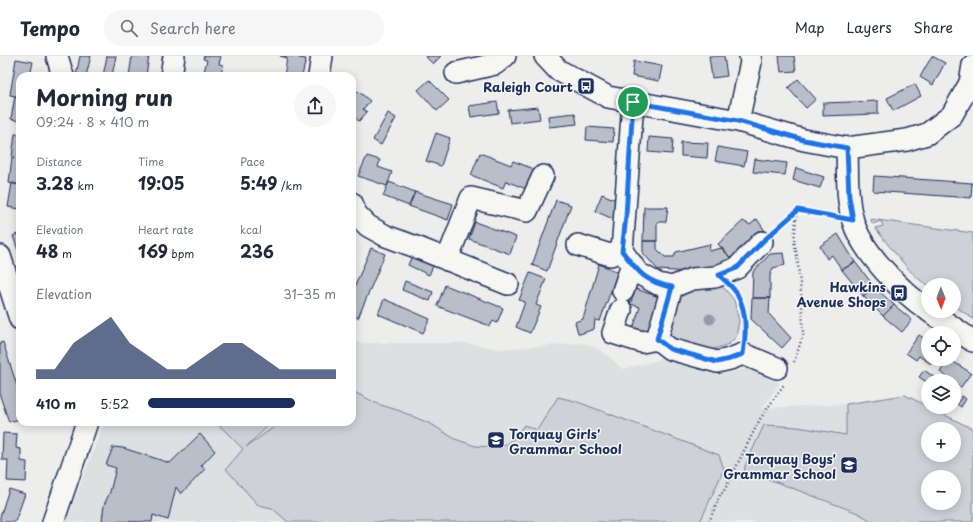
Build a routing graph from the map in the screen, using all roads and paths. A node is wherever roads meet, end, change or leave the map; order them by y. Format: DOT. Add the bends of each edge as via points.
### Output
graph roads {
  1 [pos="57,56"];
  2 [pos="174,56"];
  3 [pos="322,56"];
  4 [pos="505,56"];
  5 [pos="545,56"];
  6 [pos="750,56"];
  7 [pos="973,65"];
  8 [pos="62,72"];
  9 [pos="172,72"];
  10 [pos="320,72"];
  11 [pos="456,74"];
  12 [pos="633,102"];
  13 [pos="738,121"];
  14 [pos="847,148"];
  15 [pos="543,176"];
  16 [pos="798,210"];
  17 [pos="356,214"];
  18 [pos="853,220"];
  19 [pos="762,242"];
  20 [pos="578,244"];
  21 [pos="0,256"];
  22 [pos="627,258"];
  23 [pos="447,260"];
  24 [pos="719,275"];
  25 [pos="508,284"];
  26 [pos="672,287"];
  27 [pos="16,306"];
  28 [pos="921,306"];
  29 [pos="939,318"];
  30 [pos="657,339"];
  31 [pos="973,341"];
  32 [pos="743,354"];
  33 [pos="785,372"];
  34 [pos="86,426"];
  35 [pos="53,522"];
  36 [pos="709,522"];
  1 -- 8 [label="street"];
  2 -- 9 [label="street"];
  3 -- 10 [label="street"];
  4 -- 11 [label="street" via="495,64"];
  5 -- 12 [label="street" via="558,70 608,98"];
  6 -- 13 [label="street"];
  7 -- 14 [label="street" via="970,83 952,115 927,134 907,140"];
  12 -- 13 [label="street"];
  12 -- 22 [label="street" via="626,216"];
  13 -- 14 [label="street" via="804,140"];
  14 -- 18 [label="street" via="849,197"];
  15 -- 23 [label="street" via="527,211 471,198"];
  16 -- 18 [label="path"];
  16 -- 19 [label="path"];
  16 -- 33 [label="path" via="794,241 803,335"];
  17 -- 23 [label="street" via="368,226 386,236"];
  18 -- 28 [label="street" via="860,239 883,268 900,288"];
  19 -- 24 [label="street" via="737,268"];
  20 -- 22 [label="street"];
  21 -- 27 [label="street"];
  22 -- 26 [label="street" via="638,273 658,284"];
  22 -- 30 [label="street" via="622,300 613,333 642,342"];
  23 -- 25 [label="street"];
  24 -- 26 [label="street" via="692,279"];
  24 -- 32 [label="path" via="738,295 744,315"];
  26 -- 30 [label="street"];
  29 -- 31 [label="street"];
  30 -- 32 [label="street" via="670,349 717,362"];
  32 -- 33 [label="street"];
  33 -- 36 [label="path" via="721,493"];
  34 -- 35 [label="street"];
}
